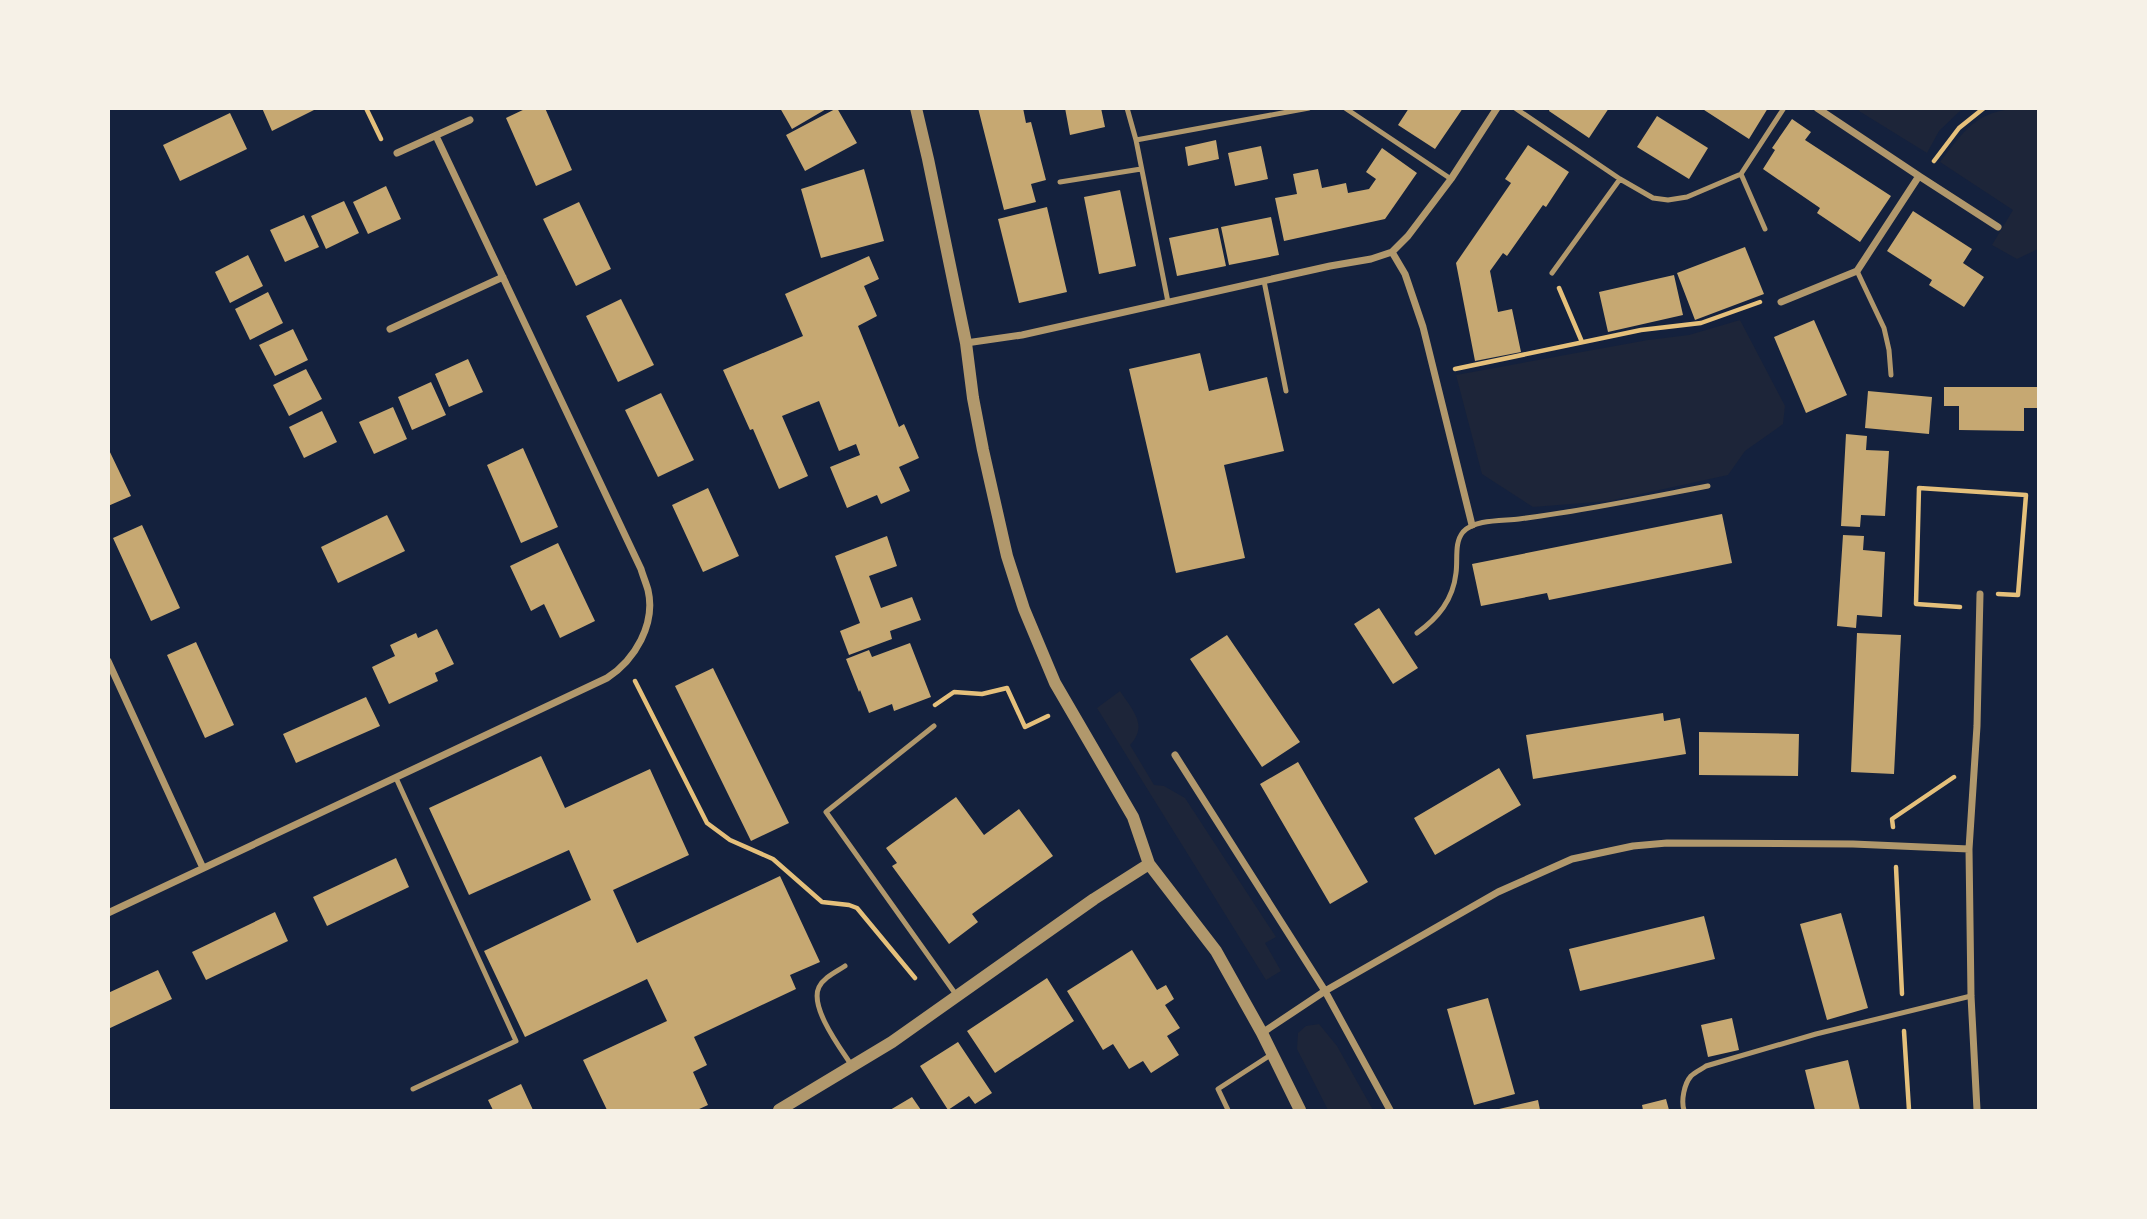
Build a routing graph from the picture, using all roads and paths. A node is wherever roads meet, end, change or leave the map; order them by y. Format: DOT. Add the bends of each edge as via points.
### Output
graph roads {
  1 [pos="366,108"];
  2 [pos="916,108"];
  3 [pos="1127,108"];
  4 [pos="1309,108"];
  5 [pos="1345,108"];
  6 [pos="1497,108"];
  7 [pos="1515,108"];
  8 [pos="1784,108"];
  9 [pos="1817,108"];
  10 [pos="1984,108"];
  11 [pos="470,120"];
  12 [pos="436,136"];
  13 [pos="1136,140"];
  14 [pos="397,153"];
  15 [pos="1141,169"];
  16 [pos="1741,174"];
  17 [pos="1919,176"];
  18 [pos="1451,179"];
  19 [pos="1620,179"];
  20 [pos="1060,182"];
  21 [pos="1998,227"];
  22 [pos="1765,229"];
  23 [pos="1392,252"];
  24 [pos="1857,271"];
  25 [pos="1552,273"];
  26 [pos="503,277"];
  27 [pos="1264,281"];
  28 [pos="1168,302"];
  29 [pos="1781,302"];
  30 [pos="390,329"];
  31 [pos="1582,342"];
  32 [pos="965,343"];
  33 [pos="1891,375"];
  34 [pos="1437,381"];
  35 [pos="1286,391"];
  36 [pos="1708,486"];
  37 [pos="1472,525"];
  38 [pos="1980,594"];
  39 [pos="1980,608"];
  40 [pos="1417,633"];
  41 [pos="108,661"];
  42 [pos="625,665"];
  43 [pos="1068,706"];
  44 [pos="934,726"];
  45 [pos="1175,755"];
  46 [pos="1975,762"];
  47 [pos="396,778"];
  48 [pos="1895,846"];
  49 [pos="1969,849"];
  50 [pos="1149,864"];
  51 [pos="203,868"];
  52 [pos="108,913"];
  53 [pos="845,966"];
  54 [pos="915,978"];
  55 [pos="1325,991"];
  56 [pos="957,996"];
  57 [pos="1971,996"];
  58 [pos="1902,1012"];
  59 [pos="1262,1033"];
  60 [pos="1272,1054"];
  61 [pos="852,1066"];
  62 [pos="413,1089"];
  63 [pos="779,1111"];
  64 [pos="1228,1111"];
  65 [pos="1300,1111"];
  66 [pos="1390,1111"];
  67 [pos="1684,1111"];
  68 [pos="1909,1111"];
  69 [pos="1977,1111"];
  1 -- 14 [label="path" via="389,155"];
  2 -- 32 [label="street"];
  3 -- 13 [label="lane"];
  4 -- 13 [label="lane"];
  5 -- 18 [label="lane"];
  6 -- 18 [label="street"];
  7 -- 19 [label="lane"];
  8 -- 16 [label="lane"];
  9 -- 17 [label="street"];
  10 -- 17 [label="path" via="1959,128"];
  11 -- 12 [label="street"];
  12 -- 14 [label="street"];
  12 -- 26 [label="street"];
  13 -- 15 [label="lane"];
  15 -- 20 [label="lane"];
  15 -- 28 [label="lane"];
  16 -- 19 [label="lane" via="1668,201 1653,198"];
  16 -- 22 [label="lane"];
  17 -- 21 [label="street"];
  17 -- 24 [label="street"];
  18 -- 23 [label="street"];
  19 -- 25 [label="lane"];
  23 -- 27 [label="street"];
  23 -- 34 [label="street" via="1405,274"];
  24 -- 29 [label="street"];
  24 -- 33 [label="lane" via="1884,328"];
  25 -- 31 [label="path"];
  26 -- 30 [label="street"];
  26 -- 42 [label="street" via="649,592 647,623"];
  27 -- 28 [label="street"];
  27 -- 35 [label="lane"];
  28 -- 32 [label="street"];
  29 -- 31 [label="path" via="1762,301 1701,323"];
  31 -- 34 [label="path" via="1452,369"];
  32 -- 43 [label="street" via="1007,556 1024,609"];
  34 -- 37 [label="street"];
  36 -- 37 [label="lane" via="1550,516"];
  37 -- 40 [label="lane" via="1457,545 1456,574 1445,607"];
  38 -- 39 [label="street"];
  38 -- 39 [label="path" via="2018,595 2025,495 1919,488 1916,604"];
  39 -- 46 [label="street"];
  41 -- 51 [label="street"];
  42 -- 47 [label="street" via="607,678"];
  42 -- 54 [label="path" via="707,823 730,840 773,859 822,902 857,908"];
  43 -- 44 [label="path" via="1026,727 1007,688 982,694 958,691 934,705"];
  43 -- 50 [label="street" via="1133,817"];
  44 -- 56 [label="lane" via="826,812"];
  45 -- 55 [label="street"];
  46 -- 48 [label="path" via="1892,819"];
  46 -- 49 [label="street"];
  47 -- 51 [label="street"];
  47 -- 62 [label="lane" via="516,1041"];
  48 -- 49 [label="street"];
  48 -- 55 [label="street" via="1667,843 1572,859 1498,892"];
  48 -- 58 [label="path"];
  49 -- 57 [label="street"];
  50 -- 56 [label="street"];
  50 -- 59 [label="street" via="1216,951"];
  51 -- 52 [label="street"];
  53 -- 61 [label="lane" via="823,981 816,997"];
  55 -- 59 [label="street"];
  55 -- 66 [label="street"];
  56 -- 61 [label="street"];
  57 -- 58 [label="lane"];
  57 -- 69 [label="street"];
  58 -- 67 [label="lane" via="1706,1066 1691,1076"];
  58 -- 68 [label="path"];
  59 -- 60 [label="street"];
  60 -- 64 [label="lane" via="1218,1089"];
  60 -- 65 [label="street"];
  61 -- 63 [label="street"];
}
